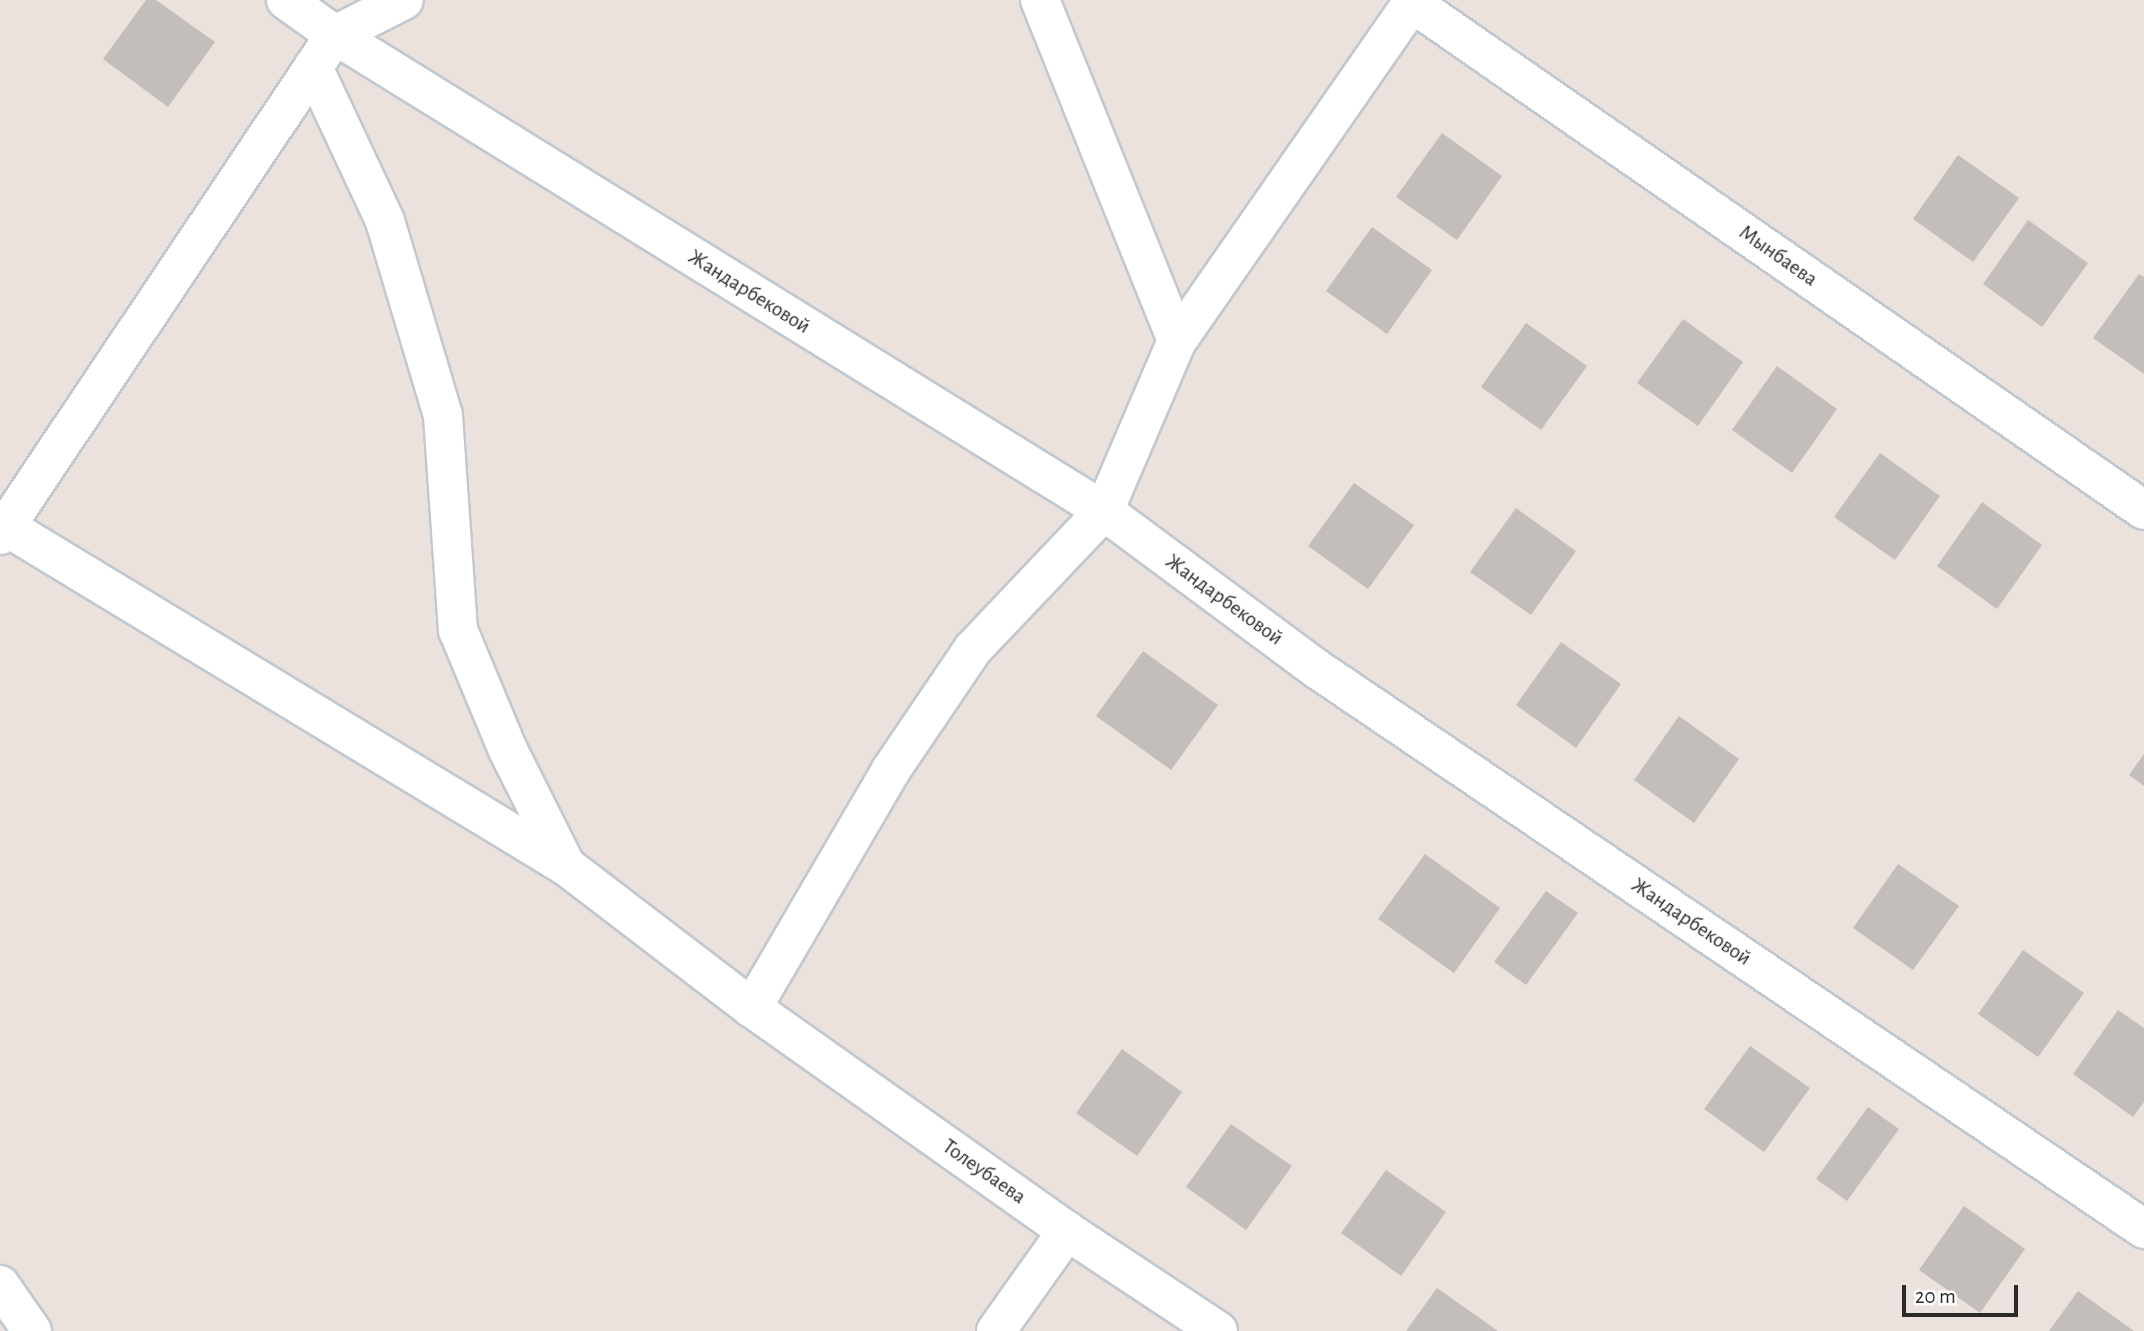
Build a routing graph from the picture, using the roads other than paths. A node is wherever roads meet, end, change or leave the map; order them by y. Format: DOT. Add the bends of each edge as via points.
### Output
graph roads {
  1 [pos="286,0"];
  2 [pos="404,0"];
  3 [pos="1040,0"];
  4 [pos="1413,1"];
  5 [pos="335,35"];
  6 [pos="313,67"];
  7 [pos="1177,341"];
  8 [pos="2144,510"];
  9 [pos="1104,511"];
  10 [pos="2,528"];
  11 [pos="566,866"];
  12 [pos="752,1008"];
  13 [pos="2144,1229"];
  14 [pos="1068,1231"];
  15 [pos="0,1285"];
  16 [pos="32,1331"];
  17 [pos="996,1331"];
  18 [pos="1218,1331"];
  1 -- 5 [label="street, Жандарбековой"];
  2 -- 5 [label="street"];
  3 -- 7 [label="street"];
  4 -- 7 [label="street"];
  4 -- 8 [label="street, Мынбаева"];
  5 -- 6 [label="street"];
  5 -- 9 [label="street, Жандарбековой"];
  6 -- 10 [label="street"];
  6 -- 11 [label="street" via="385,221 443,416 458,630 507,748"];
  7 -- 9 [label="street"];
  9 -- 12 [label="street" via="973,649 891,770"];
  9 -- 13 [label="street, Жандарбековой" via="1317,669"];
  10 -- 11 [label="street, Толеубаева"];
  11 -- 12 [label="street, Толеубаева"];
  12 -- 14 [label="street, Толеубаева"];
  14 -- 17 [label="street"];
  14 -- 18 [label="street, Толеубаева"];
  15 -- 16 [label="street"];
}
